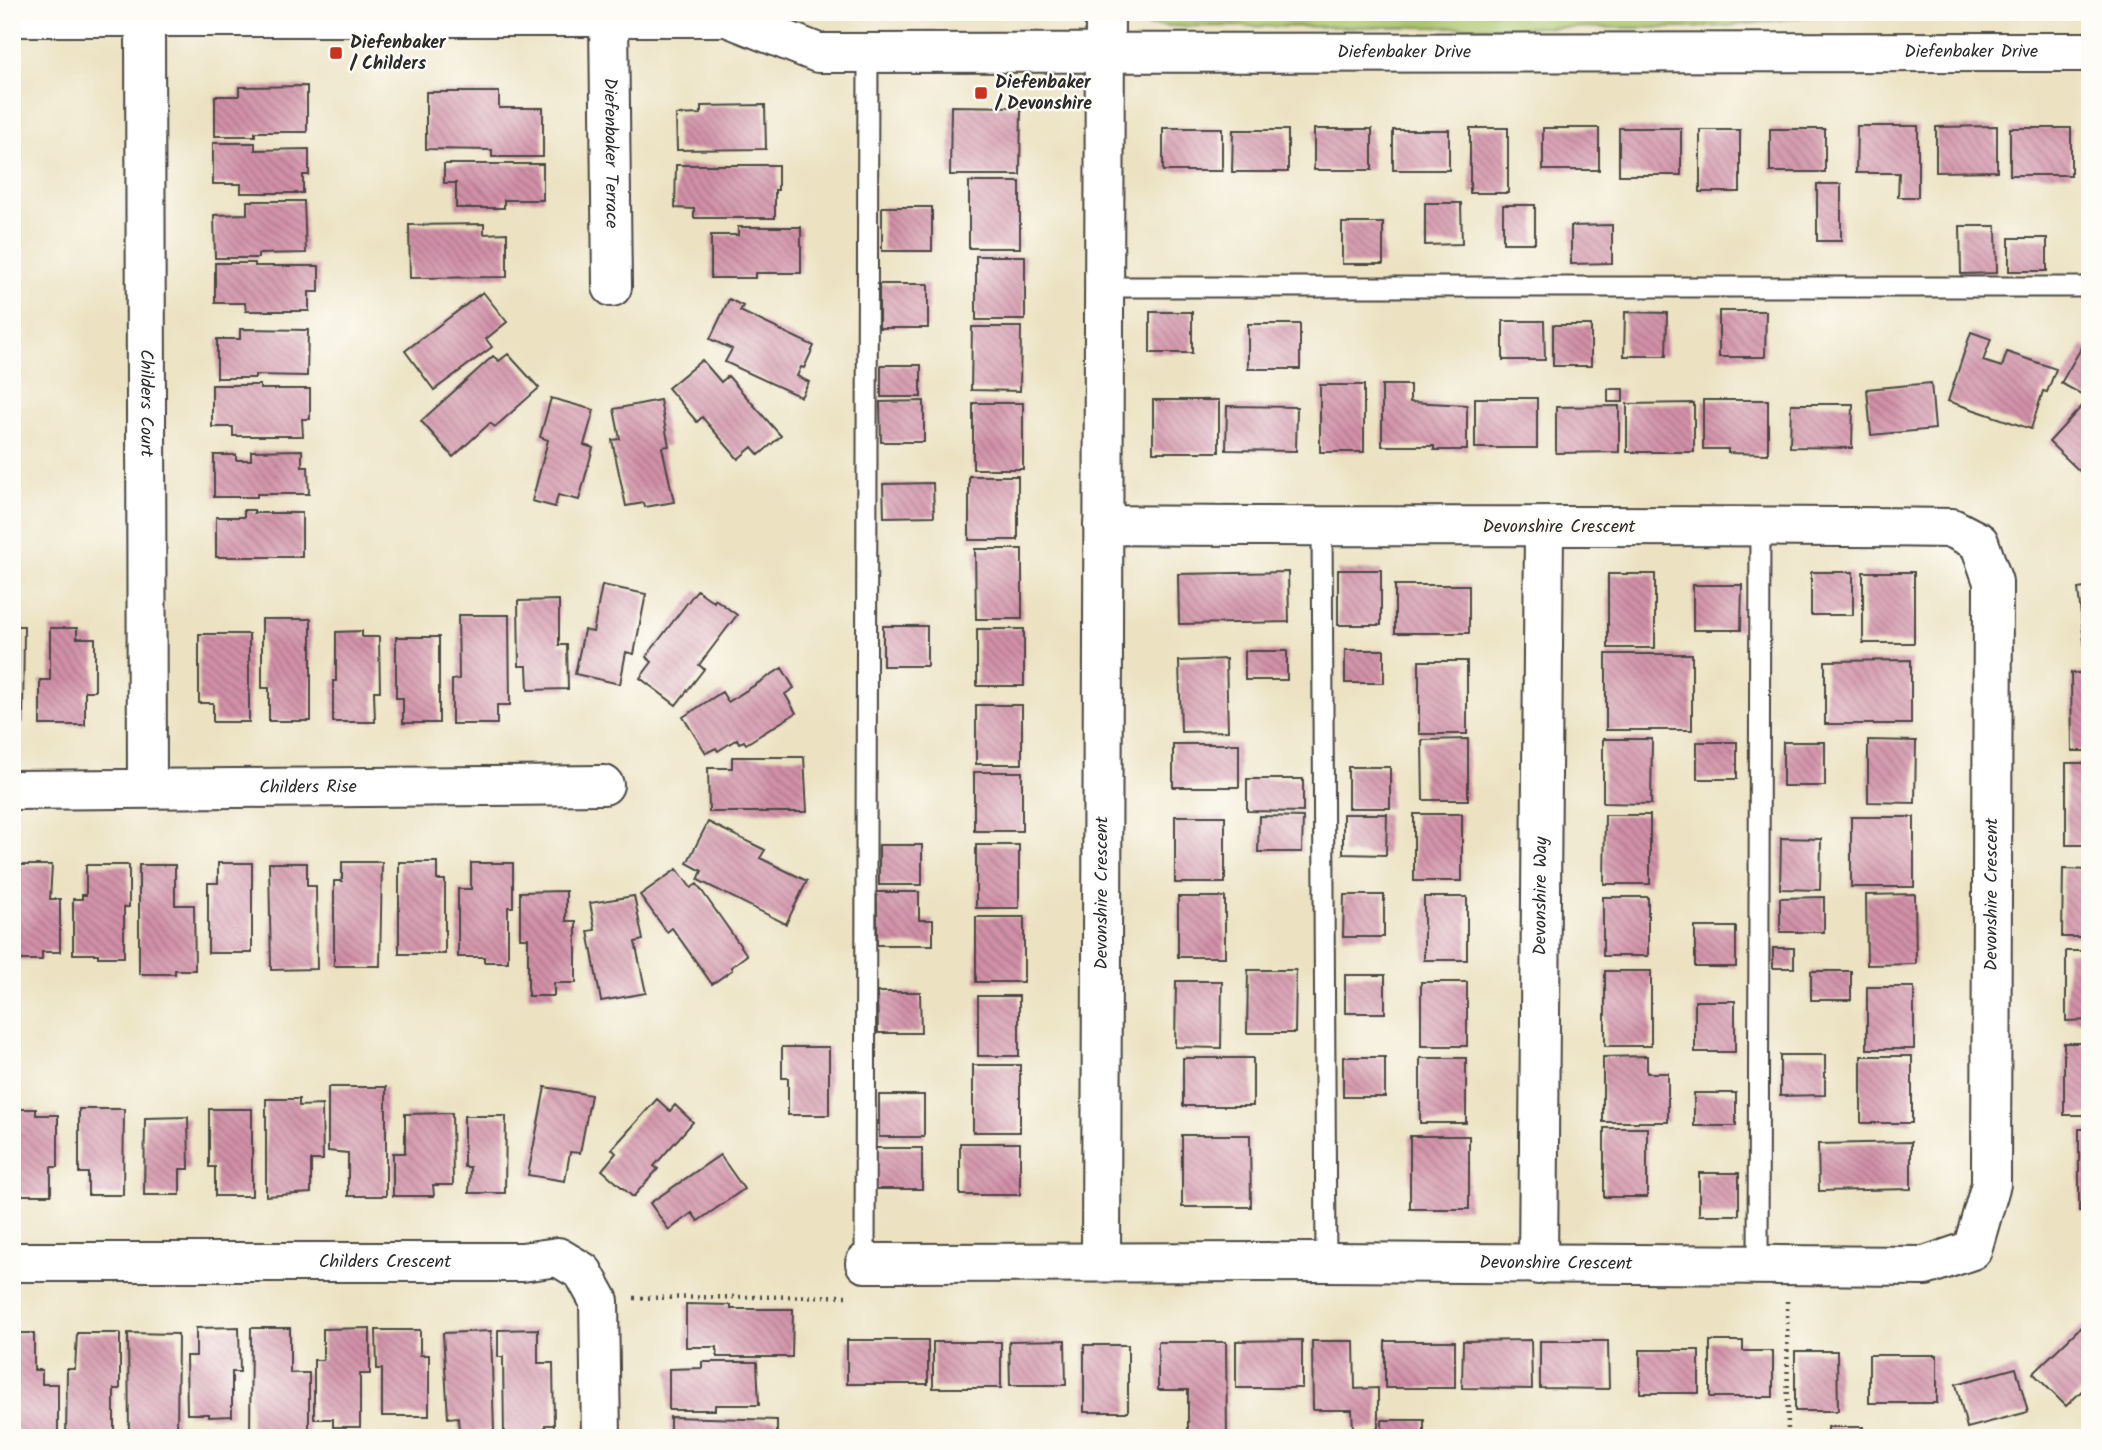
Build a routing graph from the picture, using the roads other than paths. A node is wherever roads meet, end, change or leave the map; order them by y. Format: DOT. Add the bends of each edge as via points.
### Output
graph roads {
  1 [pos="1105,12"];
  2 [pos="733,15"];
  3 [pos="12,16"];
  4 [pos="145,18"];
  5 [pos="609,18"];
  6 [pos="2090,52"];
  7 [pos="868,53"];
  8 [pos="1104,53"];
  9 [pos="612,286"];
  10 [pos="1104,287"];
  11 [pos="2090,287"];
  12 [pos="1103,525"];
  13 [pos="1322,525"];
  14 [pos="1760,525"];
  15 [pos="1544,528"];
  16 [pos="604,785"];
  17 [pos="147,788"];
  18 [pos="12,790"];
  19 [pos="1101,1261"];
  20 [pos="12,1262"];
  21 [pos="1326,1262"];
  22 [pos="865,1263"];
  23 [pos="1538,1265"];
  24 [pos="1758,1265"];
  25 [pos="601,1438"];
  1 -- 8 [label="street, Devonshire Crescent"];
  2 -- 5 [label="street, Diefenbaker Drive"];
  2 -- 7 [label="street, Diefenbaker Drive" via="818,53"];
  3 -- 4 [label="street, Diefenbaker Drive"];
  4 -- 5 [label="street, Diefenbaker Drive"];
  4 -- 17 [label="street, Childers Court"];
  5 -- 9 [label="street, Diefenbaker Terrace"];
  6 -- 8 [label="street, Diefenbaker Drive"];
  7 -- 8 [label="street, Diefenbaker Drive"];
  7 -- 22 [label="lane"];
  8 -- 10 [label="street, Devonshire Crescent"];
  10 -- 11 [label="lane"];
  10 -- 12 [label="street, Devonshire Crescent"];
  12 -- 13 [label="street, Devonshire Crescent"];
  12 -- 19 [label="street, Devonshire Crescent"];
  13 -- 15 [label="street, Devonshire Crescent"];
  13 -- 21 [label="lane"];
  14 -- 15 [label="street, Devonshire Crescent"];
  14 -- 24 [label="lane"];
  14 -- 24 [label="street, Devonshire Crescent" via="1952,528 1979,542 1993,582 1992,1030 1991,1184 1972,1250 1925,1266"];
  15 -- 23 [label="street, Devonshire Way"];
  16 -- 17 [label="street, Childers Rise"];
  17 -- 18 [label="street, Childers Rise"];
  19 -- 21 [label="street, Devonshire Crescent"];
  19 -- 22 [label="street, Devonshire Crescent"];
  20 -- 25 [label="street, Childers Crescent" via="522,1262 558,1257 583,1272 599,1301"];
  21 -- 23 [label="street, Devonshire Crescent"];
  23 -- 24 [label="street, Devonshire Crescent"];
}
